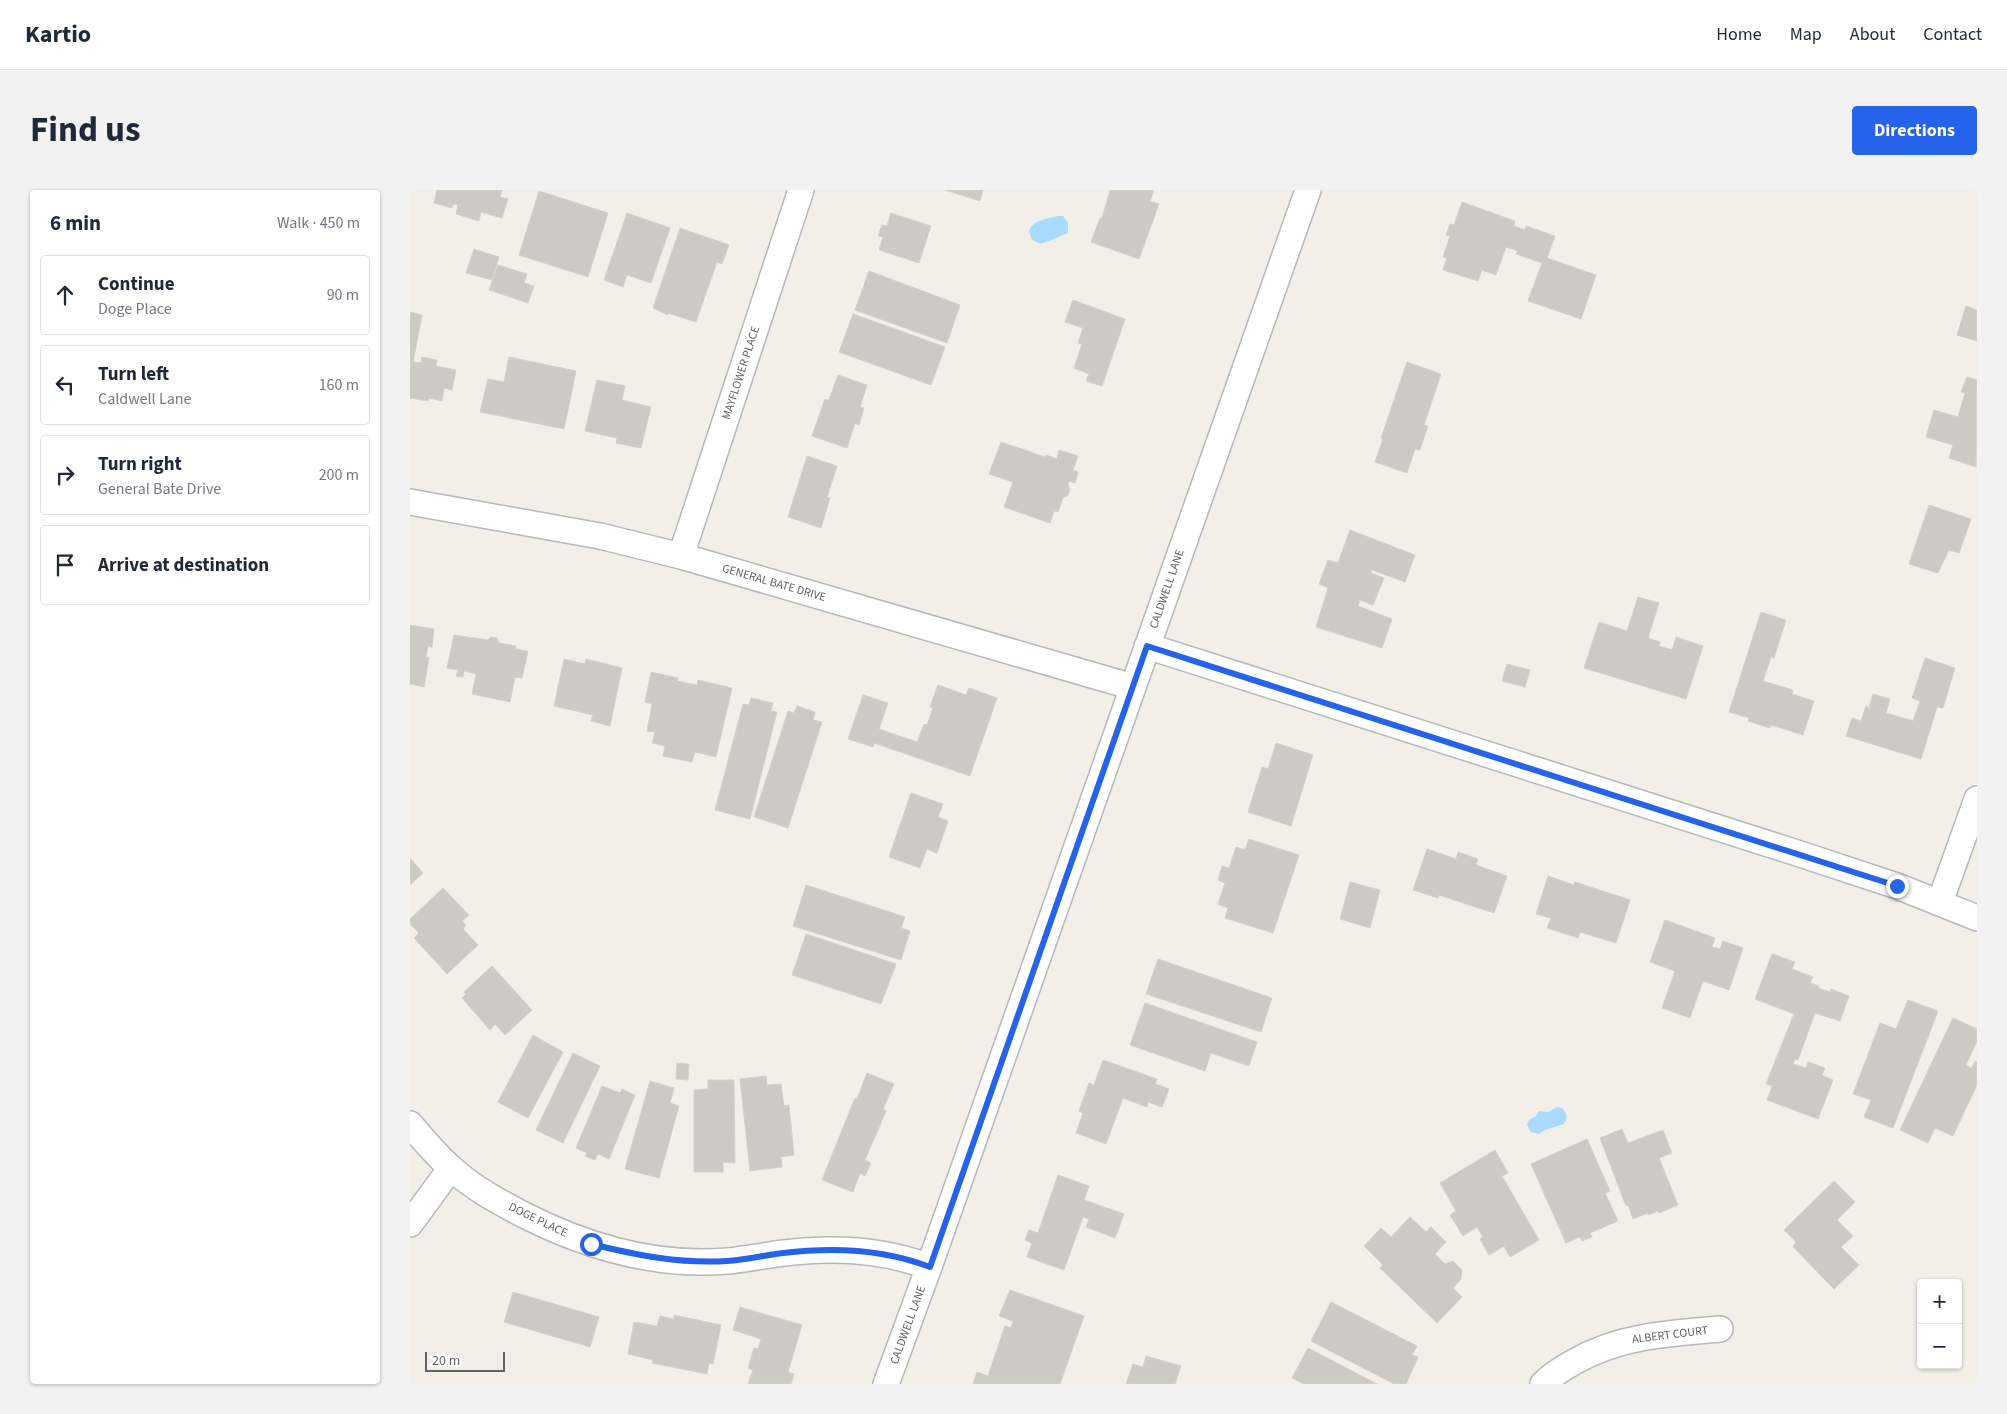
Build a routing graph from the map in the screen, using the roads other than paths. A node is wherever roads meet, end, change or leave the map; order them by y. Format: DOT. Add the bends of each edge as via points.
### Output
graph roads {
  1 [pos="801,190"];
  2 [pos="1308,190"];
  3 [pos="410,502"];
  4 [pos="681,556"];
  5 [pos="1147,646"];
  6 [pos="1133,687"];
  7 [pos="1977,799"];
  8 [pos="1940,902"];
  9 [pos="1977,918"];
  10 [pos="410,1124"];
  11 [pos="451,1168"];
  12 [pos="410,1224"];
  13 [pos="930,1267"];
  14 [pos="1720,1329"];
  15 [pos="886,1384"];
  16 [pos="1543,1384"];
  1 -- 4 [label="street, MAYFLOWER PLACE"];
  2 -- 5 [label="street, CALDWELL LANE"];
  3 -- 4 [label="street, GENERAL BATE DRIVE" via="600,536"];
  4 -- 6 [label="street, GENERAL BATE DRIVE"];
  5 -- 6 [label="street, CALDWELL LANE"];
  5 -- 8 [label="street" via="1804,855"];
  6 -- 13 [label="street, CALDWELL LANE"];
  7 -- 8 [label="street"];
  8 -- 9 [label="street"];
  10 -- 11 [label="street, DOGE PLACE"];
  11 -- 12 [label="street"];
  11 -- 13 [label="street, DOGE PLACE" via="483,1192 556,1231 623,1252 659,1259 728,1261 832,1249 886,1255"];
  13 -- 15 [label="street, CALDWELL LANE"];
  14 -- 16 [label="street, ALBERT COURT" via="1660,1334 1607,1346 1560,1370"];
}
